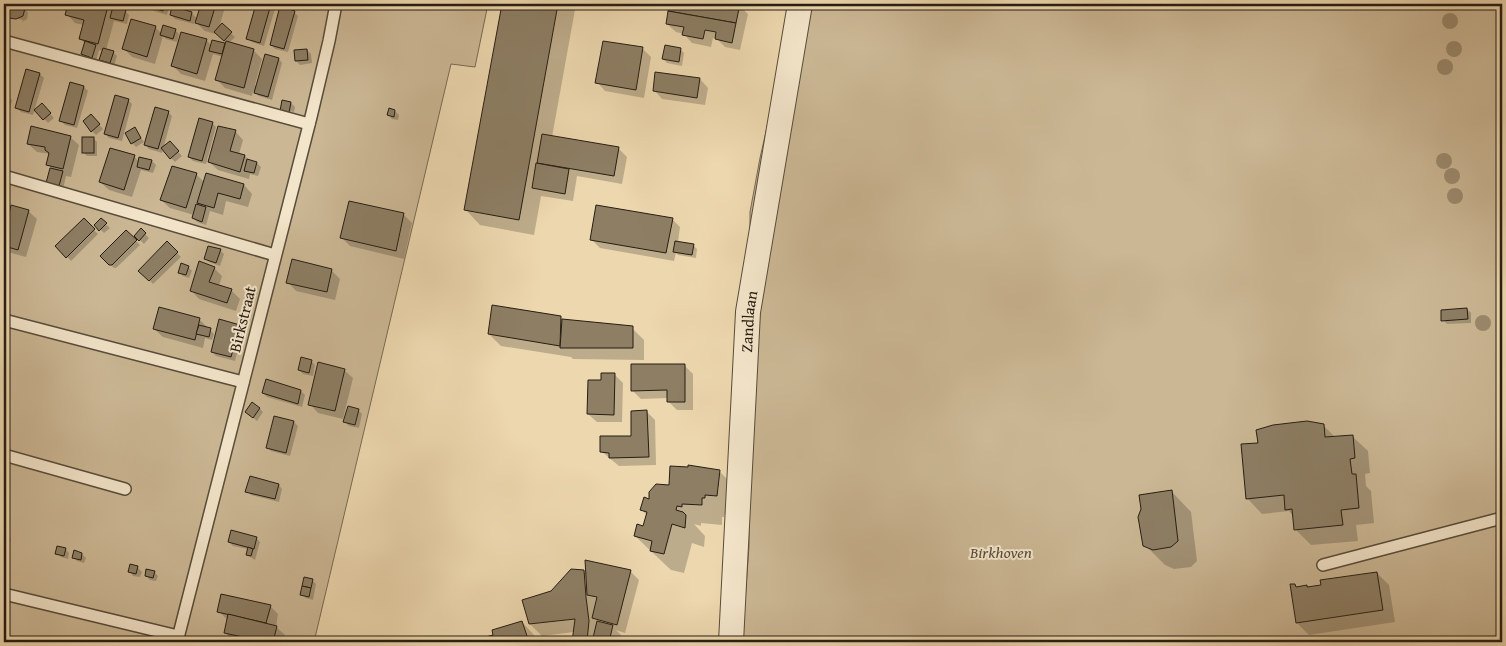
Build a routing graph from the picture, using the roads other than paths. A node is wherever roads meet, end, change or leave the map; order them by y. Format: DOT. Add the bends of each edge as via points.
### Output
graph roads {
  1 [pos="335,4"];
  2 [pos="800,4"];
  3 [pos="4,41"];
  4 [pos="309,124"];
  5 [pos="4,176"];
  6 [pos="275,255"];
  7 [pos="4,320"];
  8 [pos="243,382"];
  9 [pos="4,455"];
  10 [pos="125,489"];
  11 [pos="1502,518"];
  12 [pos="1323,565"];
  13 [pos="4,594"];
  14 [pos="178,639"];
  15 [pos="731,642"];
  1 -- 4 [label="lane, Birkstraat"];
  2 -- 15 [label="street, Zandlaan" via="748,312"];
  3 -- 4 [label="lane"];
  4 -- 6 [label="lane, Birkstraat"];
  5 -- 6 [label="lane"];
  6 -- 8 [label="lane, Birkstraat"];
  7 -- 8 [label="lane"];
  8 -- 14 [label="lane, Birkstraat"];
  9 -- 10 [label="lane"];
  11 -- 12 [label="lane"];
  13 -- 14 [label="lane"];
}
